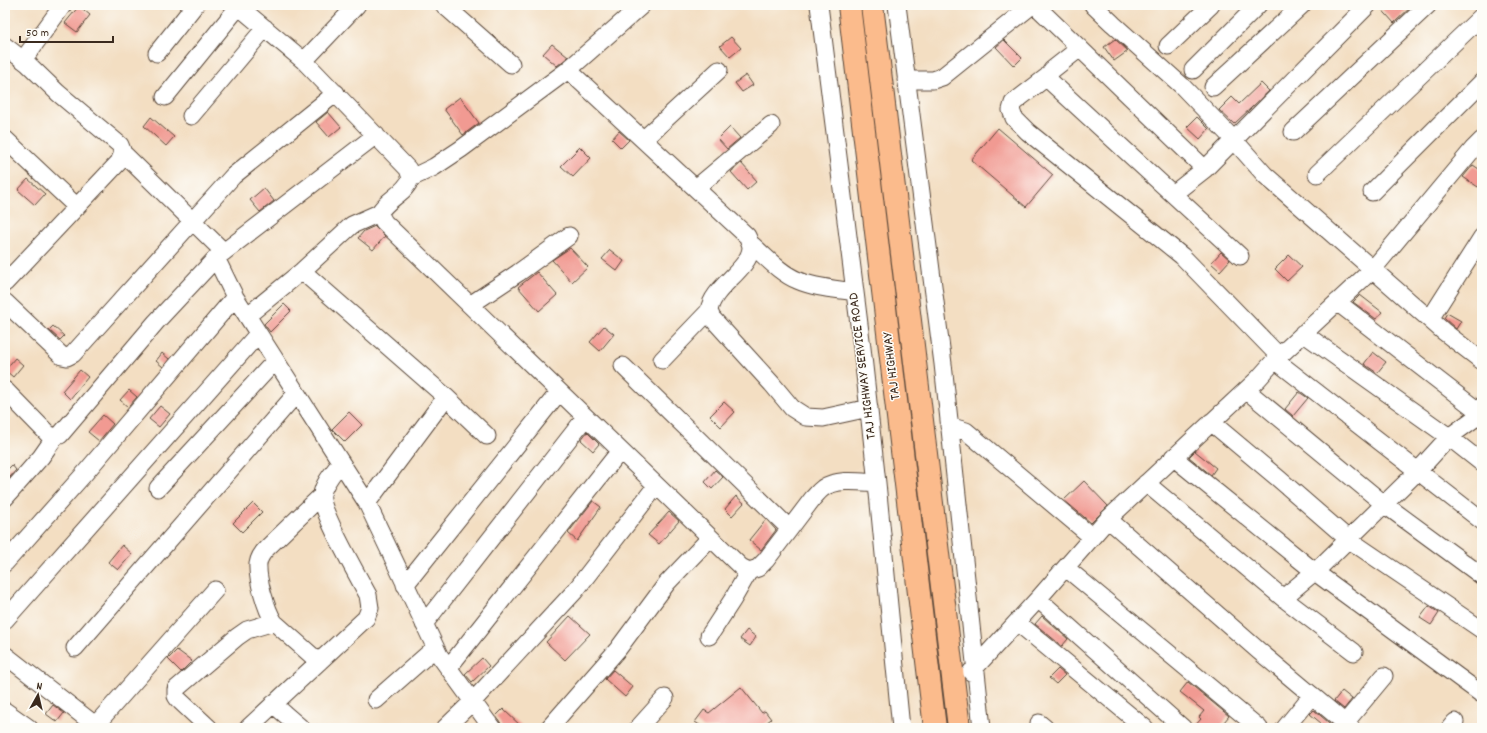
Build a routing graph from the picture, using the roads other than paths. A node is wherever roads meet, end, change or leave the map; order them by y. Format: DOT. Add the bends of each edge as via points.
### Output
graph roads {
  1 [pos="195,5"];
  2 [pos="357,5"];
  3 [pos="444,5"];
  4 [pos="819,5"];
  5 [pos="849,5"];
  6 [pos="872,5"];
  7 [pos="897,5"];
  8 [pos="1032,5"];
  9 [pos="1036,5"];
  10 [pos="1094,5"];
  11 [pos="1211,5"];
  12 [pos="1258,5"];
  13 [pos="1302,5"];
  14 [pos="1368,5"];
  15 [pos="1428,5"];
  16 [pos="238,6"];
  17 [pos="56,7"];
  18 [pos="635,7"];
  19 [pos="1482,16"];
  20 [pos="265,28"];
  21 [pos="5,46"];
  22 [pos="1168,46"];
  23 [pos="1080,48"];
  24 [pos="156,53"];
  25 [pos="23,60"];
  26 [pos="304,61"];
  27 [pos="511,64"];
  28 [pos="568,70"];
  29 [pos="719,70"];
  30 [pos="1193,70"];
  31 [pos="1048,76"];
  32 [pos="906,80"];
  33 [pos="1482,82"];
  34 [pos="1213,87"];
  35 [pos="336,93"];
  36 [pos="165,97"];
  37 [pos="190,116"];
  38 [pos="771,125"];
  39 [pos="1292,132"];
  40 [pos="376,135"];
  41 [pos="5,139"];
  42 [pos="644,139"];
  43 [pos="1234,140"];
  44 [pos="1482,140"];
  45 [pos="123,153"];
  46 [pos="1205,169"];
  47 [pos="1317,174"];
  48 [pos="412,178"];
  49 [pos="696,188"];
  50 [pos="1372,192"];
  51 [pos="1173,194"];
  52 [pos="77,207"];
  53 [pos="379,213"];
  54 [pos="193,222"];
  55 [pos="568,236"];
  56 [pos="1482,237"];
  57 [pos="751,244"];
  58 [pos="220,255"];
  59 [pos="1240,256"];
  60 [pos="1373,269"];
  61 [pos="302,271"];
  62 [pos="8,274"];
  63 [pos="855,292"];
  64 [pos="235,297"];
  65 [pos="5,302"];
  66 [pos="1337,302"];
  67 [pos="470,305"];
  68 [pos="709,311"];
  69 [pos="247,316"];
  70 [pos="1430,319"];
  71 [pos="1303,333"];
  72 [pos="258,334"];
  73 [pos="1277,358"];
  74 [pos="1481,359"];
  75 [pos="662,360"];
  76 [pos="275,361"];
  77 [pos="623,366"];
  78 [pos="5,390"];
  79 [pos="1246,390"];
  80 [pos="560,392"];
  81 [pos="296,394"];
  82 [pos="446,397"];
  83 [pos="868,408"];
  84 [pos="1482,413"];
  85 [pos="586,418"];
  86 [pos="1211,422"];
  87 [pos="949,426"];
  88 [pos="488,436"];
  89 [pos="55,437"];
  90 [pos="1449,437"];
  91 [pos="620,451"];
  92 [pos="1173,457"];
  93 [pos="340,462"];
  94 [pos="1482,463"];
  95 [pos="1418,471"];
  96 [pos="877,483"];
  97 [pos="1146,483"];
  98 [pos="656,486"];
  99 [pos="158,488"];
  100 [pos="6,494"];
  101 [pos="322,495"];
  102 [pos="367,503"];
  103 [pos="1384,504"];
  104 [pos="1108,519"];
  105 [pos="1482,521"];
  106 [pos="789,528"];
  107 [pos="1092,537"];
  108 [pos="710,538"];
  109 [pos="1348,539"];
  110 [pos="5,563"];
  111 [pos="1066,568"];
  112 [pos="749,571"];
  113 [pos="1315,572"];
  114 [pos="1482,576"];
  115 [pos="405,585"];
  116 [pos="215,590"];
  117 [pos="1283,598"];
  118 [pos="1038,599"];
  119 [pos="5,620"];
  120 [pos="274,622"];
  121 [pos="1017,622"];
  122 [pos="424,624"];
  123 [pos="1482,630"];
  124 [pos="709,636"];
  125 [pos="75,648"];
  126 [pos="435,648"];
  127 [pos="1354,652"];
  128 [pos="5,656"];
  129 [pos="318,662"];
  130 [pos="449,667"];
  131 [pos="976,667"];
  132 [pos="1384,676"];
  133 [pos="954,690"];
  134 [pos="1480,693"];
  135 [pos="1312,695"];
  136 [pos="665,698"];
  137 [pos="376,700"];
  138 [pos="473,701"];
  139 [pos="274,704"];
  140 [pos="5,711"];
  141 [pos="1348,725"];
  142 [pos="94,726"];
  143 [pos="29,728"];
  144 [pos="209,728"];
  145 [pos="248,728"];
  146 [pos="301,728"];
  147 [pos="445,728"];
  148 [pos="492,728"];
  149 [pos="549,728"];
  150 [pos="638,728"];
  151 [pos="901,728"];
  152 [pos="935,728"];
  153 [pos="959,728"];
  154 [pos="982,728"];
  155 [pos="1145,728"];
  156 [pos="1182,728"];
  157 [pos="1259,728"];
  158 [pos="1285,728"];
  1 -- 24 [label="street"];
  2 -- 26 [label="street"];
  3 -- 27 [label="street"];
  4 -- 63 [label="street, TAJ HIGHWAY SERVICE ROAD"];
  5 -- 152 [label="main road, TAJ HIGHWAY"];
  6 -- 133 [label="main road"];
  7 -- 32 [label="street"];
  8 -- 32 [label="street" via="942,77 933,80"];
  9 -- 23 [label="street"];
  10 -- 43 [label="street" via="1181,85"];
  11 -- 22 [label="street"];
  12 -- 30 [label="street"];
  13 -- 34 [label="street"];
  14 -- 43 [label="street"];
  15 -- 39 [label="street"];
  16 -- 20 [label="street"];
  16 -- 36 [label="street"];
  17 -- 25 [label="street"];
  18 -- 28 [label="street"];
  19 -- 47 [label="street"];
  20 -- 26 [label="street"];
  20 -- 37 [label="street"];
  21 -- 25 [label="street"];
  23 -- 31 [label="street"];
  23 -- 46 [label="street"];
  25 -- 45 [label="street" via="120,145"];
  26 -- 35 [label="street"];
  28 -- 42 [label="street"];
  28 -- 48 [label="street" via="461,150 434,168"];
  29 -- 42 [label="street"];
  31 -- 51 [label="street" via="1051,82"];
  31 -- 73 [label="street" via="1013,103 1011,110 1014,118 1182,256"];
  32 -- 87 [label="street"];
  33 -- 50 [label="street"];
  35 -- 40 [label="street"];
  35 -- 54 [label="street" via="233,176"];
  38 -- 49 [label="street"];
  40 -- 48 [label="street" via="408,170"];
  40 -- 58 [label="street"];
  41 -- 52 [label="street"];
  42 -- 49 [label="street"];
  43 -- 46 [label="street"];
  43 -- 60 [label="street" via="1265,175"];
  44 -- 60 [label="street"];
  45 -- 52 [label="street" via="119,162"];
  45 -- 54 [label="street"];
  46 -- 51 [label="street"];
  48 -- 53 [label="street" via="408,186 384,205"];
  49 -- 57 [label="street" via="747,236"];
  51 -- 59 [label="street"];
  52 -- 62 [label="street"];
  53 -- 61 [label="street" via="352,225"];
  53 -- 67 [label="street" via="384,222"];
  54 -- 58 [label="street"];
  54 -- 65 [label="street" via="73,354 67,357 62,356"];
  55 -- 67 [label="street"];
  56 -- 70 [label="street"];
  57 -- 63 [label="street" via="785,274 797,281"];
  57 -- 68 [label="street" via="745,262 712,300"];
  58 -- 64 [label="street"];
  58 -- 89 [label="street" via="156,322 60,435"];
  60 -- 66 [label="street"];
  60 -- 70 [label="street"];
  61 -- 69 [label="street"];
  61 -- 82 [label="street"];
  63 -- 83 [label="street, TAJ HIGHWAY SERVICE ROAD"];
  64 -- 69 [label="street"];
  64 -- 110 [label="street"];
  66 -- 71 [label="street"];
  66 -- 84 [label="street"];
  67 -- 80 [label="street"];
  68 -- 75 [label="street"];
  68 -- 83 [label="street" via="712,318 792,408 806,417 822,418"];
  69 -- 72 [label="street"];
  70 -- 74 [label="street"];
  71 -- 73 [label="street"];
  71 -- 90 [label="street"];
  72 -- 76 [label="street"];
  72 -- 119 [label="street"];
  73 -- 79 [label="street"];
  73 -- 95 [label="street"];
  76 -- 81 [label="street"];
  76 -- 99 [label="street"];
  77 -- 106 [label="street"];
  78 -- 89 [label="street" via="41,428"];
  79 -- 86 [label="street"];
  79 -- 103 [label="street"];
  80 -- 85 [label="street"];
  80 -- 115 [label="street"];
  81 -- 93 [label="street"];
  81 -- 125 [label="street"];
  82 -- 88 [label="street"];
  82 -- 102 [label="street"];
  83 -- 96 [label="street, TAJ HIGHWAY SERVICE ROAD"];
  84 -- 90 [label="street"];
  85 -- 91 [label="street"];
  85 -- 122 [label="street"];
  86 -- 92 [label="street"];
  86 -- 109 [label="street"];
  87 -- 107 [label="street" via="966,431"];
  87 -- 131 [label="street"];
  89 -- 100 [label="street" via="41,457"];
  90 -- 94 [label="street"];
  90 -- 95 [label="street"];
  91 -- 98 [label="street"];
  91 -- 130 [label="street"];
  92 -- 97 [label="street"];
  92 -- 113 [label="street"];
  93 -- 101 [label="street"];
  93 -- 102 [label="street"];
  95 -- 103 [label="street"];
  95 -- 105 [label="street"];
  96 -- 106 [label="street" via="848,481 822,488"];
  96 -- 151 [label="street, TAJ HIGHWAY SERVICE ROAD"];
  97 -- 104 [label="street"];
  97 -- 117 [label="street"];
  98 -- 108 [label="street"];
  98 -- 138 [label="street" via="575,591"];
  101 -- 120 [label="street" via="267,548 258,563 258,574"];
  101 -- 129 [label="street" via="326,514 368,595 370,608 366,618"];
  102 -- 115 [label="street"];
  103 -- 109 [label="street"];
  103 -- 114 [label="street"];
  104 -- 107 [label="street"];
  104 -- 135 [label="street"];
  106 -- 112 [label="street" via="766,560 758,568"];
  107 -- 111 [label="street"];
  108 -- 112 [label="street" via="741,567"];
  108 -- 149 [label="street" via="667,583 618,649"];
  109 -- 113 [label="street"];
  109 -- 123 [label="street"];
  111 -- 118 [label="street"];
  111 -- 157 [label="street"];
  112 -- 124 [label="street"];
  113 -- 117 [label="street"];
  113 -- 134 [label="street"];
  115 -- 122 [label="street"];
  116 -- 142 [label="street"];
  117 -- 127 [label="street"];
  118 -- 121 [label="street"];
  118 -- 156 [label="street"];
  120 -- 129 [label="street"];
  120 -- 144 [label="street" via="247,630 176,689 178,699"];
  121 -- 131 [label="street"];
  121 -- 155 [label="street"];
  122 -- 126 [label="street"];
  126 -- 130 [label="street"];
  126 -- 137 [label="street"];
  128 -- 142 [label="street"];
  129 -- 139 [label="street"];
  130 -- 138 [label="street"];
  131 -- 133 [label="street"];
  131 -- 154 [label="street"];
  132 -- 141 [label="street"];
  133 -- 153 [label="main road"];
  135 -- 141 [label="street"];
  135 -- 158 [label="street"];
  136 -- 150 [label="street"];
  138 -- 147 [label="street"];
  138 -- 148 [label="street"];
  139 -- 145 [label="street"];
  139 -- 146 [label="street"];
  140 -- 143 [label="street"];
}
